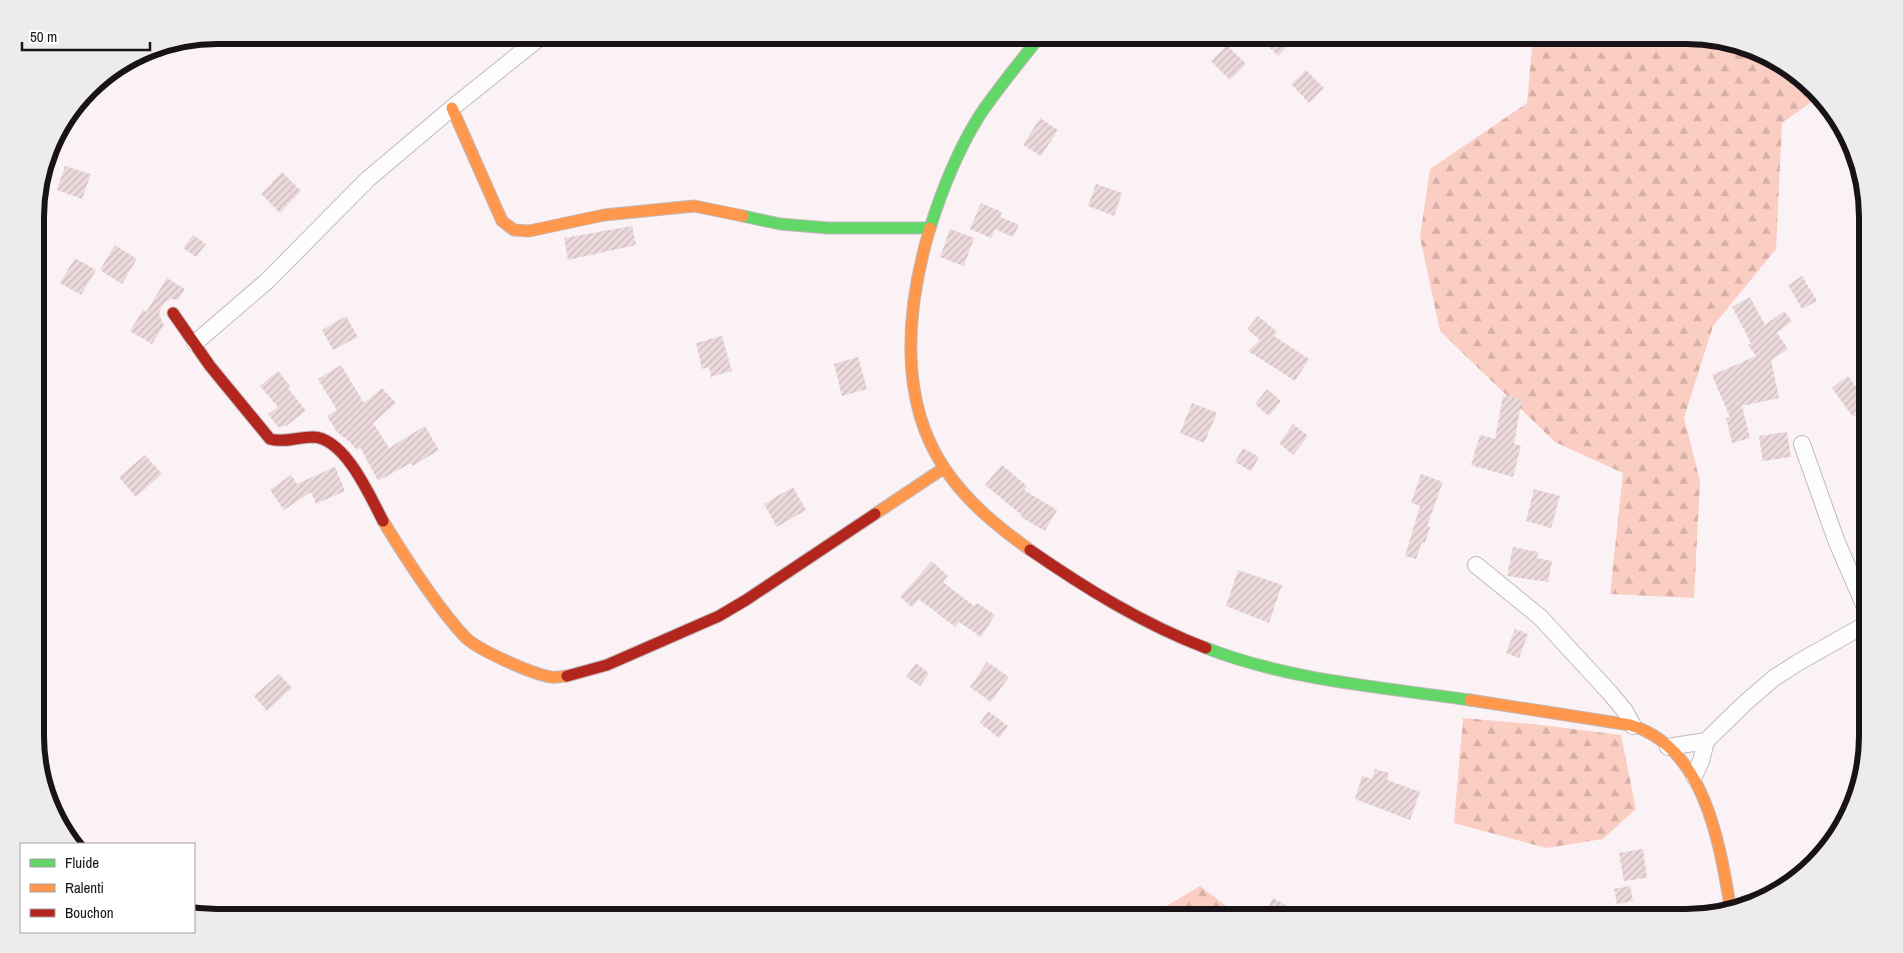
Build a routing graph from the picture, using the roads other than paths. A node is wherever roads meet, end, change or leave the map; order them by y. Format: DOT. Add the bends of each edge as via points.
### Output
graph roads {
  1 [pos="532,44"];
  2 [pos="1034,44"];
  3 [pos="452,108"];
  4 [pos="929,228"];
  5 [pos="173,313"];
  6 [pos="195,343"];
  7 [pos="1802,444"];
  8 [pos="944,468"];
  9 [pos="1476,566"];
  10 [pos="1859,593"];
  11 [pos="1859,628"];
  12 [pos="1633,726"];
  13 [pos="1706,741"];
  14 [pos="1668,747"];
  15 [pos="1694,776"];
  16 [pos="1730,903"];
  1 -- 3 [label="street"];
  2 -- 4 [label="street" via="975,124"];
  3 -- 4 [label="street" via="502,221 514,230 529,231 604,215 694,206 780,224 828,228"];
  3 -- 6 [label="street" via="368,179 267,281"];
  4 -- 8 [label="street" via="914,297 909,346 912,384 923,426"];
  5 -- 6 [label="street"];
  6 -- 8 [label="street" via="270,439 318,438 342,453 359,474 383,522 435,599 466,638 515,665 552,677 607,665 719,616"];
  7 -- 10 [label="street" via="1836,540"];
  8 -- 12 [label="street" via="979,510 1005,533 1092,592 1158,627 1237,660 1322,679"];
  9 -- 12 [label="street" via="1540,617 1610,693"];
  11 -- 13 [label="street" via="1774,678"];
  12 -- 14 [label="street"];
  13 -- 14 [label="street"];
  13 -- 15 [label="street"];
  14 -- 15 [label="street"];
  15 -- 16 [label="street" via="1712,822"];
}
